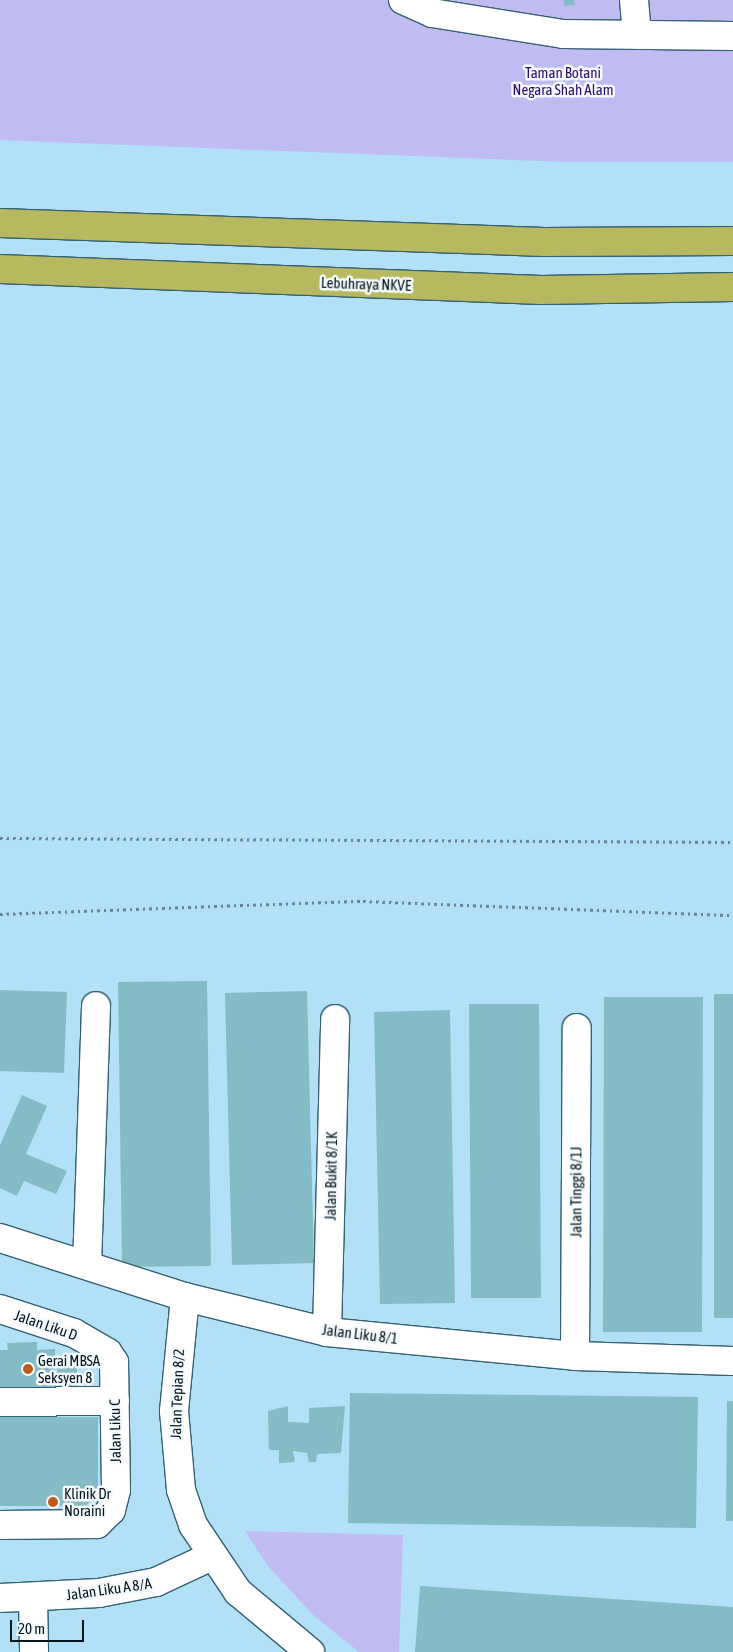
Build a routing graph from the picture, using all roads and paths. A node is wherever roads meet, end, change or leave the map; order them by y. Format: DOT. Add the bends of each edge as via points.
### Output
graph roads {
  1 [pos="403,0"];
  2 [pos="634,0"];
  3 [pos="637,35"];
  4 [pos="733,36"];
  5 [pos="0,223"];
  6 [pos="733,241"];
  7 [pos="0,269"];
  8 [pos="733,287"];
  9 [pos="0,838"];
  10 [pos="733,842"];
  11 [pos="0,914"];
  12 [pos="733,915"];
  13 [pos="96,1006"];
  14 [pos="335,1019"];
  15 [pos="577,1028"];
  16 [pos="0,1238"];
  17 [pos="87,1265"];
  18 [pos="185,1297"];
  19 [pos="0,1310"];
  20 [pos="328,1332"];
  21 [pos="575,1356"];
  22 [pos="114,1362"];
  23 [pos="733,1362"];
  24 [pos="115,1401"];
  25 [pos="0,1402"];
  26 [pos="0,1524"];
  27 [pos="212,1556"];
  28 [pos="0,1598"];
  29 [pos="34,1598"];
  30 [pos="34,1652"];
  31 [pos="310,1652"];
  1 -- 3 [label="street" via="432,13 500,25 563,34"];
  2 -- 3 [label="street"];
  3 -- 4 [label="street"];
  5 -- 6 [label="highway" via="544,242"];
  7 -- 8 [label="highway, Lebuhraya NKVE" via="542,290"];
  9 -- 10 [label="path"];
  11 -- 12 [label="path" via="363,901"];
  13 -- 17 [label="street"];
  14 -- 20 [label="street, Jalan Bukit 8/1K"];
  15 -- 21 [label="street, Jalan Tinggi 8/1J"];
  16 -- 17 [label="street, Jalan Liku 8/1"];
  17 -- 18 [label="street, Jalan Liku 8/1"];
  18 -- 20 [label="street, Jalan Liku 8/1"];
  18 -- 27 [label="street, Jalan Tepian 8/2" via="174,1410 176,1450 184,1499"];
  19 -- 22 [label="street, Jalan Liku D" via="74,1333 108,1353"];
  20 -- 21 [label="street, Jalan Liku 8/1"];
  21 -- 23 [label="street, Jalan Liku 8/1"];
  22 -- 24 [label="street, Jalan Liku C"];
  24 -- 25 [label="street"];
  24 -- 26 [label="street, Jalan Liku C" via="116,1490 111,1510 97,1524"];
  27 -- 29 [label="street, Jalan Liku A 8/A" via="156,1582 100,1593"];
  27 -- 31 [label="street, Jalan Tepian 8/2" via="238,1592"];
  28 -- 29 [label="street, Jalan Liku A 8/A"];
  29 -- 30 [label="street"];
}
